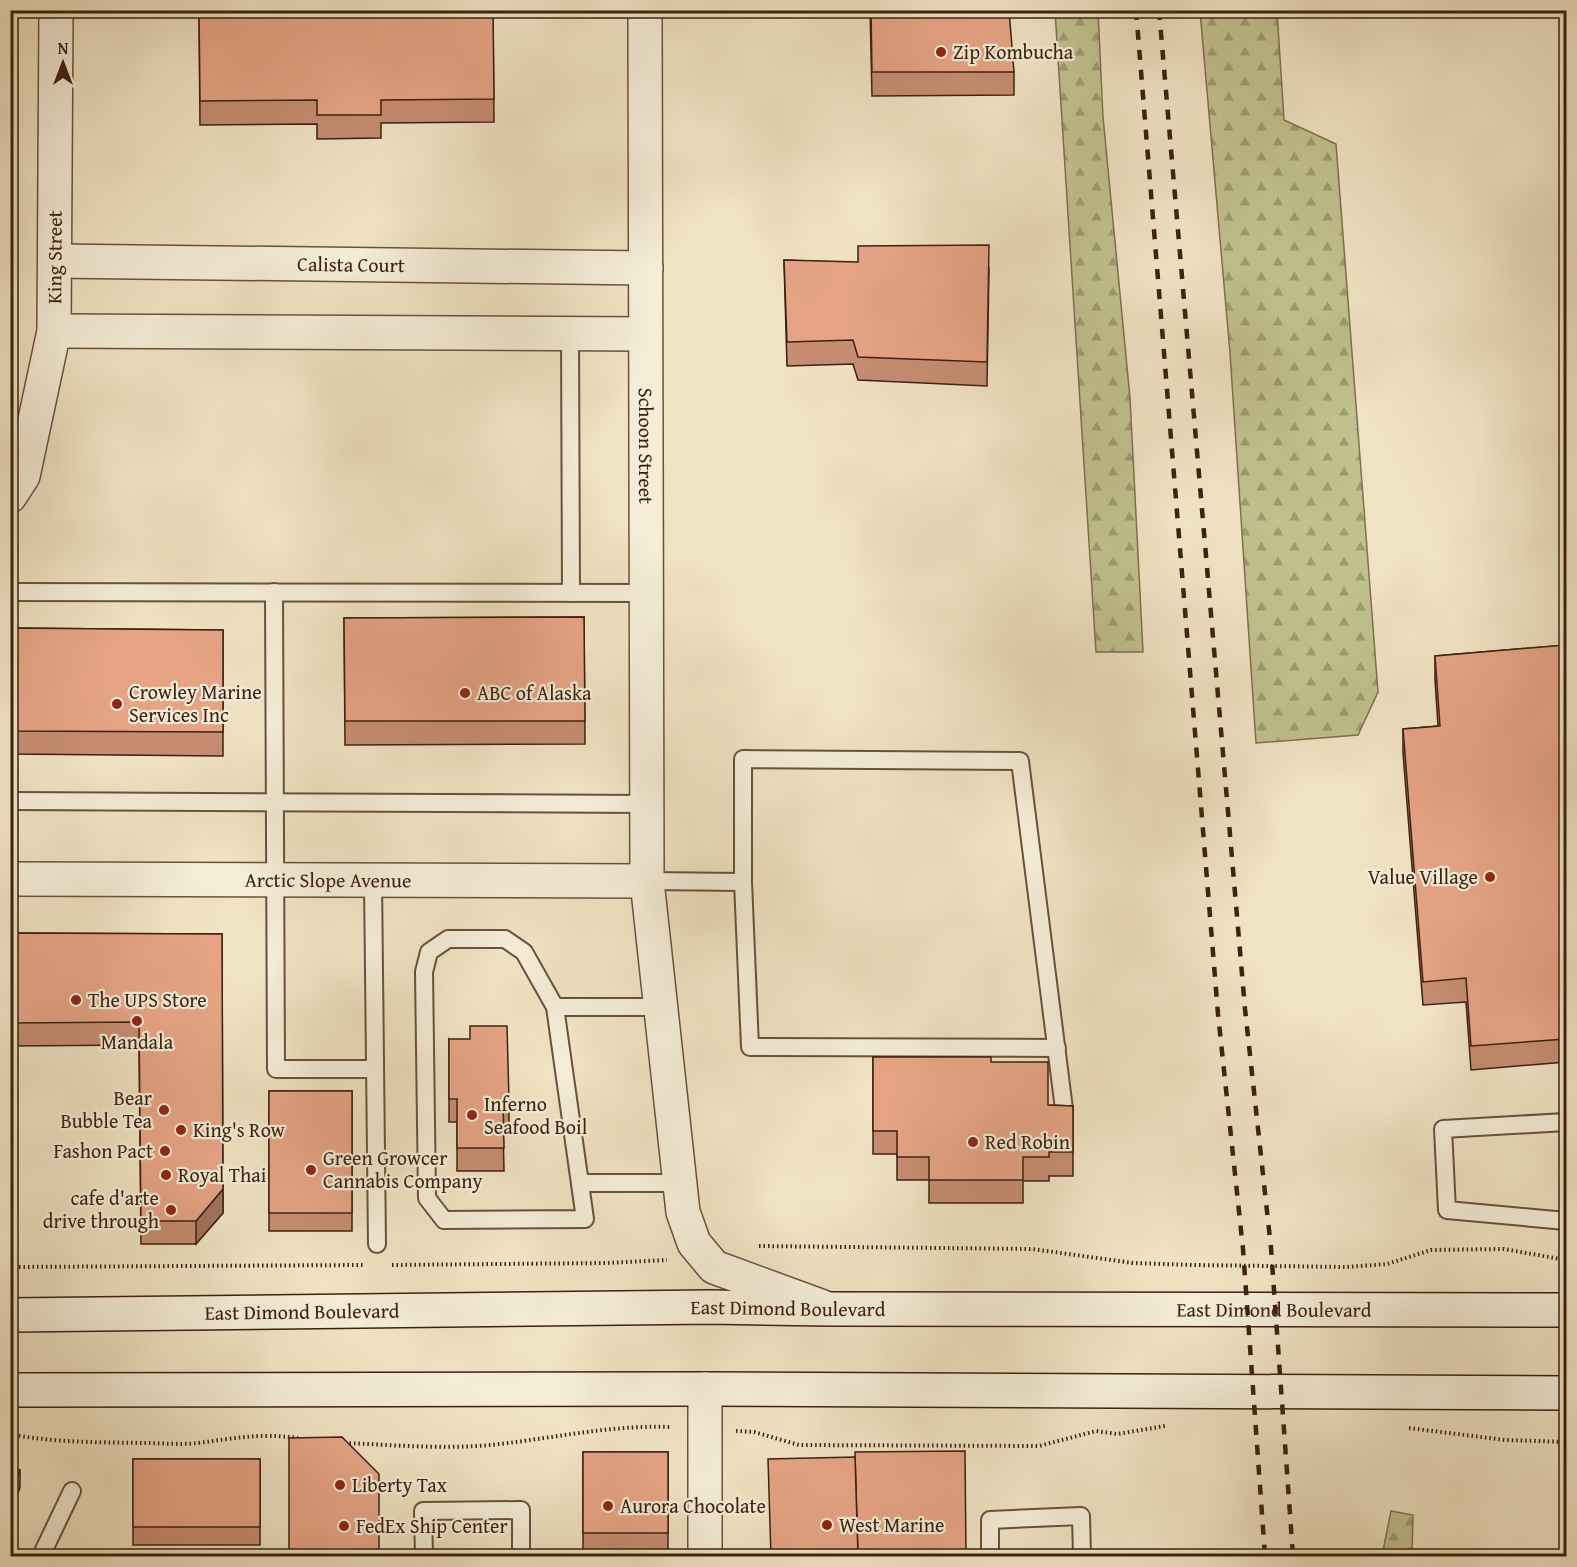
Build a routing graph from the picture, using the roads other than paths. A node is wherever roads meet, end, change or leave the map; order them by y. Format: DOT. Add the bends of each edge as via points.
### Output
graph roads {
  1 [pos="56,10"];
  2 [pos="645,10"];
  3 [pos="55,261"];
  4 [pos="646,268"];
  5 [pos="54,331"];
  6 [pos="570,333"];
  7 [pos="645,334"];
  8 [pos="10,496"];
  9 [pos="10,592"];
  10 [pos="273,592"];
  11 [pos="571,593"];
  12 [pos="646,593"];
  13 [pos="10,801"];
  14 [pos="274,804"];
  15 [pos="647,804"];
  16 [pos="10,879"];
  17 [pos="274,880"];
  18 [pos="373,880"];
  19 [pos="647,881"];
  20 [pos="743,882"];
  21 [pos="555,1007"];
  22 [pos="661,1007"];
  23 [pos="1057,1048"];
  24 [pos="375,1069"];
  25 [pos="1064,1109"];
  26 [pos="1566,1122"];
  27 [pos="580,1183"];
  28 [pos="680,1183"];
  29 [pos="1566,1221"];
  30 [pos="378,1244"];
  31 [pos="829,1309"];
  32 [pos="1566,1310"];
  33 [pos="10,1315"];
  34 [pos="705,1389"];
  35 [pos="10,1390"];
  36 [pos="1566,1393"];
  37 [pos="72,1491"];
  38 [pos="41,1557"];
  39 [pos="424,1557"];
  40 [pos="521,1557"];
  41 [pos="705,1557"];
  42 [pos="990,1557"];
  43 [pos="1082,1557"];
  1 -- 3 [label="street, King Street"];
  2 -- 4 [label="street, Schoon Street"];
  3 -- 4 [label="street, Calista Court"];
  3 -- 5 [label="street, King Street"];
  4 -- 7 [label="street, Schoon Street"];
  5 -- 6 [label="street"];
  5 -- 8 [label="street, King Street" via="23,476"];
  6 -- 7 [label="street"];
  6 -- 11 [label="lane"];
  7 -- 12 [label="street, Schoon Street"];
  9 -- 10 [label="lane"];
  10 -- 11 [label="lane"];
  10 -- 14 [label="lane"];
  11 -- 12 [label="lane"];
  12 -- 15 [label="street, Schoon Street"];
  13 -- 14 [label="lane"];
  14 -- 15 [label="lane"];
  14 -- 17 [label="lane"];
  15 -- 19 [label="street, Schoon Street"];
  16 -- 17 [label="street, Arctic Slope Avenue"];
  17 -- 18 [label="street, Arctic Slope Avenue"];
  17 -- 24 [label="lane" via="276,1069"];
  18 -- 19 [label="street, Arctic Slope Avenue"];
  18 -- 24 [label="lane"];
  19 -- 20 [label="lane"];
  19 -- 22 [label="street, Schoon Street"];
  20 -- 23 [label="lane" via="750,1047"];
  20 -- 23 [label="lane" via="743,759 1020,762"];
  21 -- 22 [label="lane"];
  21 -- 27 [label="lane"];
  21 -- 27 [label="lane" via="524,952 506,939 448,939 429,952 424,972 427,1198 444,1220 585,1219"];
  22 -- 28 [label="street, Schoon Street"];
  23 -- 25 [label="lane"];
  24 -- 30 [label="lane"];
  26 -- 29 [label="lane" via="1443,1129 1447,1210"];
  27 -- 28 [label="lane"];
  28 -- 31 [label="street, Schoon Street" via="683,1212 694,1244 714,1267"];
  31 -- 32 [label="street, East Dimond Boulevard"];
  31 -- 33 [label="street, East Dimond Boulevard" via="710,1306"];
  34 -- 35 [label="street"];
  34 -- 36 [label="street"];
  34 -- 41 [label="street"];
  37 -- 38 [label="lane"];
  39 -- 40 [label="lane" via="423,1511 521,1510"];
  42 -- 43 [label="lane" via="990,1520 1081,1516"];
}
